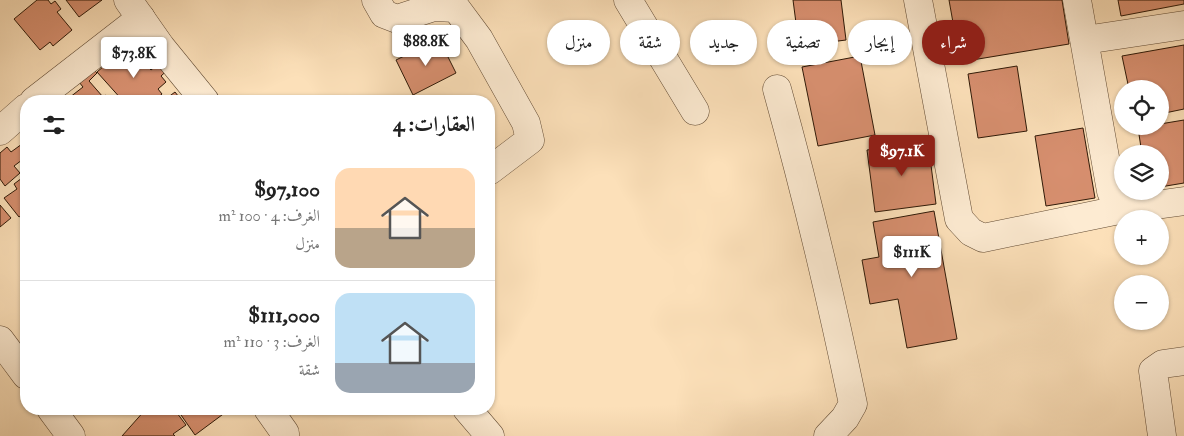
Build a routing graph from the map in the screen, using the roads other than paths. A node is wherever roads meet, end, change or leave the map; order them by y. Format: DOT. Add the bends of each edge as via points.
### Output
graph roads {
  1 [pos="376,0"];
  2 [pos="628,0"];
  3 [pos="918,0"];
  4 [pos="1077,0"];
  5 [pos="134,9"];
  6 [pos="1184,25"];
  7 [pos="1086,40"];
  8 [pos="777,89"];
  9 [pos="41,95"];
  10 [pos="200,95"];
  11 [pos="695,111"];
  12 [pos="20,114"];
  13 [pos="0,131"];
  14 [pos="495,166"];
  15 [pos="1184,201"];
  16 [pos="1119,210"];
  17 [pos="1114,211"];
  18 [pos="0,340"];
  19 [pos="1184,361"];
  20 [pos="20,367"];
  21 [pos="55,415"];
  22 [pos="272,415"];
  23 [pos="472,415"];
  24 [pos="71,436"];
  25 [pos="285,436"];
  26 [pos="490,436"];
  27 [pos="828,436"];
  28 [pos="1162,436"];
  1 -- 14 [label="street" via="384,14 397,19 434,7 456,8 479,39 526,123 530,140"];
  2 -- 11 [label="street"];
  3 -- 17 [label="street" via="959,219 971,232 983,238"];
  4 -- 7 [label="street"];
  5 -- 9 [label="street"];
  5 -- 10 [label="street"];
  6 -- 7 [label="street"];
  7 -- 16 [label="street" via="1111,191"];
  8 -- 27 [label="street" via="830,294 853,404"];
  12 -- 13 [label="street"];
  15 -- 16 [label="street"];
  18 -- 20 [label="street"];
  19 -- 28 [label="street" via="1163,364 1153,371"];
  21 -- 24 [label="street"];
  22 -- 25 [label="street"];
  23 -- 26 [label="street"];
}
